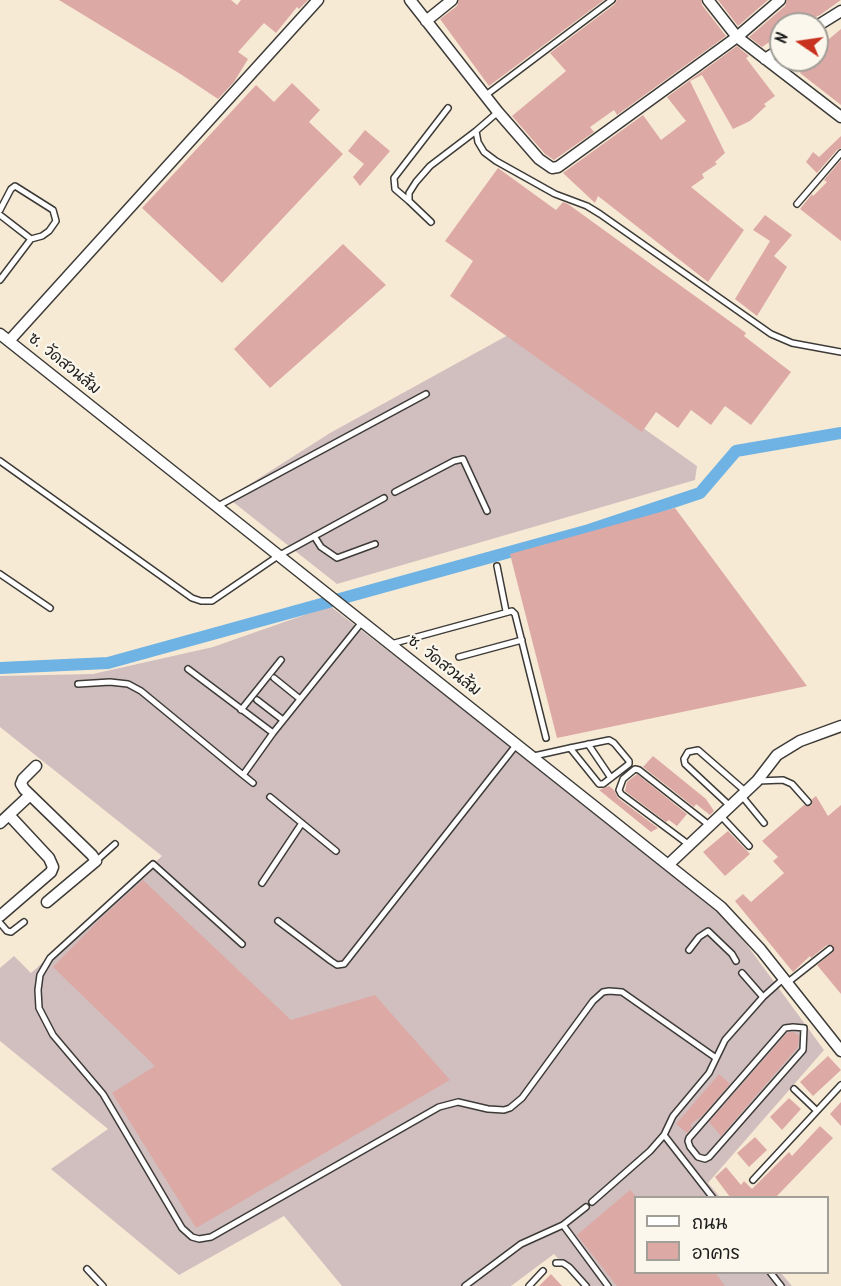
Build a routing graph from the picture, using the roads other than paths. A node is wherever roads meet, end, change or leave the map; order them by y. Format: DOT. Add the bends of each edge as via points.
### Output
graph roads {
  1 [pos="318,0"];
  2 [pos="410,0"];
  3 [pos="452,0"];
  4 [pos="612,0"];
  5 [pos="708,0"];
  6 [pos="780,0"];
  7 [pos="426,21"];
  8 [pos="737,37"];
  9 [pos="769,56"];
  10 [pos="765,59"];
  11 [pos="486,95"];
  12 [pos="448,108"];
  13 [pos="498,112"];
  14 [pos="841,117"];
  15 [pos="476,131"];
  16 [pos="841,153"];
  17 [pos="409,201"];
  18 [pos="797,204"];
  19 [pos="0,210"];
  20 [pos="0,215"];
  21 [pos="431,222"];
  22 [pos="31,239"];
  23 [pos="1,277"];
  24 [pos="4,338"];
  25 [pos="841,352"];
  26 [pos="426,394"];
  27 [pos="0,461"];
  28 [pos="395,492"];
  29 [pos="384,498"];
  30 [pos="217,507"];
  31 [pos="487,511"];
  32 [pos="314,536"];
  33 [pos="375,544"];
  34 [pos="278,556"];
  35 [pos="497,566"];
  36 [pos="0,574"];
  37 [pos="50,608"];
  38 [pos="507,611"];
  39 [pos="362,622"];
  40 [pos="522,640"];
  41 [pos="390,644"];
  42 [pos="459,657"];
  43 [pos="281,660"];
  44 [pos="188,669"];
  45 [pos="274,678"];
  46 [pos="78,684"];
  47 [pos="300,699"];
  48 [pos="257,700"];
  49 [pos="241,710"];
  50 [pos="283,720"];
  51 [pos="841,726"];
  52 [pos="273,733"];
  53 [pos="546,738"];
  54 [pos="517,744"];
  55 [pos="588,744"];
  56 [pos="570,747"];
  57 [pos="532,756"];
  58 [pos="36,765"];
  59 [pos="243,775"];
  60 [pos="611,778"];
  61 [pos="757,780"];
  62 [pos="254,783"];
  63 [pos="743,793"];
  64 [pos="30,795"];
  65 [pos="270,797"];
  66 [pos="807,802"];
  67 [pos="729,806"];
  68 [pos="9,815"];
  69 [pos="720,815"];
  70 [pos="0,823"];
  71 [pos="302,823"];
  72 [pos="764,823"];
  73 [pos="709,825"];
  74 [pos="115,844"];
  75 [pos="688,844"];
  76 [pos="749,846"];
  77 [pos="336,851"];
  78 [pos="96,861"];
  79 [pos="669,864"];
  80 [pos="262,883"];
  81 [pos="47,902"];
  82 [pos="0,916"];
  83 [pos="278,921"];
  84 [pos="24,922"];
  85 [pos="0,923"];
  86 [pos="242,944"];
  87 [pos="830,949"];
  88 [pos="689,950"];
  89 [pos="736,961"];
  90 [pos="742,973"];
  91 [pos="785,981"];
  92 [pos="763,997"];
  93 [pos="814,1018"];
  94 [pos="804,1028"];
  95 [pos="841,1051"];
  96 [pos="716,1058"];
  97 [pos="841,1085"];
  98 [pos="794,1089"];
  99 [pos="817,1111"];
  100 [pos="664,1135"];
  101 [pos="753,1180"];
  102 [pos="712,1196"];
  103 [pos="592,1202"];
  104 [pos="586,1207"];
  105 [pos="563,1225"];
  106 [pos="556,1263"];
  107 [pos="87,1269"];
  108 [pos="543,1271"];
  109 [pos="772,1274"];
  110 [pos="103,1286"];
  111 [pos="465,1286"];
  112 [pos="529,1286"];
  113 [pos="585,1286"];
  114 [pos="608,1286"];
  115 [pos="781,1286"];
  1 -- 24 [label="street"];
  2 -- 7 [label="street"];
  3 -- 7 [label="street"];
  4 -- 11 [label="lane"];
  5 -- 8 [label="street"];
  6 -- 8 [label="street"];
  7 -- 11 [label="street"];
  8 -- 10 [label="street"];
  8 -- 13 [label="street" via="558,167 547,166 539,159"];
  9 -- 10 [label="street"];
  10 -- 14 [label="street"];
  11 -- 13 [label="street"];
  12 -- 17 [label="lane" via="394,178 395,189"];
  13 -- 15 [label="lane"];
  15 -- 17 [label="lane" via="430,166 409,193"];
  15 -- 25 [label="lane" via="484,152 496,161 600,214 760,328 792,343"];
  16 -- 18 [label="lane"];
  17 -- 21 [label="lane"];
  19 -- 22 [label="lane" via="15,186 53,210 54,226"];
  20 -- 22 [label="lane"];
  22 -- 23 [label="lane"];
  24 -- 30 [label="street, ซ. วัดสวนส้ม"];
  26 -- 30 [label="lane"];
  27 -- 34 [label="lane" via="196,600 212,601"];
  28 -- 31 [label="lane" via="463,459"];
  29 -- 32 [label="lane"];
  30 -- 34 [label="street, ซ. วัดสวนส้ม"];
  32 -- 33 [label="lane" via="321,547 337,558"];
  32 -- 34 [label="lane"];
  34 -- 39 [label="street, ซ. วัดสวนส้ม"];
  35 -- 38 [label="lane"];
  36 -- 37 [label="lane"];
  38 -- 40 [label="lane" via="515,614"];
  38 -- 41 [label="lane"];
  39 -- 41 [label="street, ซ. วัดสวนส้ม"];
  39 -- 47 [label="lane"];
  40 -- 42 [label="lane"];
  40 -- 53 [label="lane"];
  41 -- 54 [label="street, ซ. วัดสวนส้ม"];
  43 -- 49 [label="lane"];
  44 -- 49 [label="lane"];
  45 -- 47 [label="lane"];
  46 -- 59 [label="lane" via="110,682 134,687"];
  47 -- 50 [label="lane"];
  48 -- 50 [label="lane"];
  49 -- 52 [label="lane"];
  50 -- 52 [label="lane"];
  51 -- 61 [label="street" via="800,741 777,755"];
  52 -- 59 [label="lane"];
  54 -- 57 [label="street, ซ. วัดสวนส้ม"];
  54 -- 83 [label="lane" via="344,964 337,965"];
  55 -- 56 [label="lane"];
  55 -- 60 [label="lane"];
  55 -- 60 [label="lane" via="611,740 629,761 626,768"];
  56 -- 57 [label="lane"];
  56 -- 60 [label="lane" via="599,784"];
  57 -- 79 [label="street, ซ. วัดสวนส้ม"];
  58 -- 64 [label="street" via="21,784"];
  59 -- 62 [label="lane"];
  61 -- 63 [label="street"];
  61 -- 66 [label="lane" via="783,780 792,784"];
  63 -- 67 [label="street"];
  63 -- 67 [label="lane" via="698,750 688,752 685,764"];
  63 -- 72 [label="lane"];
  64 -- 68 [label="street"];
  64 -- 78 [label="street"];
  65 -- 71 [label="lane"];
  67 -- 69 [label="street"];
  68 -- 70 [label="street"];
  68 -- 82 [label="street" via="53,867"];
  69 -- 73 [label="street"];
  69 -- 76 [label="lane"];
  71 -- 77 [label="lane"];
  71 -- 80 [label="lane"];
  73 -- 75 [label="street"];
  73 -- 75 [label="lane" via="639,770 623,779 621,794"];
  74 -- 78 [label="lane"];
  75 -- 79 [label="street"];
  78 -- 81 [label="street"];
  79 -- 91 [label="street, ซ. วัดสวนส้ม" via="721,907"];
  84 -- 85 [label="lane" via="11,932"];
  86 -- 96 [label="lane" via="153,864 50,958 40,975 39,1008 53,1035 104,1094 182,1228 199,1239 212,1237 439,1107 458,1102 496,1110 510,1108 522,1098 603,992 622,992"];
  87 -- 91 [label="lane"];
  88 -- 89 [label="lane" via="708,931"];
  90 -- 92 [label="lane"];
  91 -- 92 [label="lane"];
  91 -- 93 [label="street, ซ. วัดสวนส้ม"];
  92 -- 96 [label="lane" via="725,1040"];
  93 -- 94 [label="lane"];
  93 -- 95 [label="street, ซ. วัดสวนส้ม"];
  94 -- 94 [label="lane" via="803,1050 709,1157 698,1157 689,1138 785,1028"];
  96 -- 100 [label="lane" via="709,1073 673,1116"];
  97 -- 99 [label="lane"];
  98 -- 99 [label="lane"];
  99 -- 101 [label="lane"];
  100 -- 102 [label="lane"];
  100 -- 103 [label="lane"];
  104 -- 105 [label="lane"];
  105 -- 111 [label="lane" via="521,1244"];
  105 -- 114 [label="lane"];
  106 -- 113 [label="lane" via="569,1267"];
  107 -- 110 [label="lane"];
  108 -- 112 [label="lane"];
  109 -- 115 [label="lane"];
}
